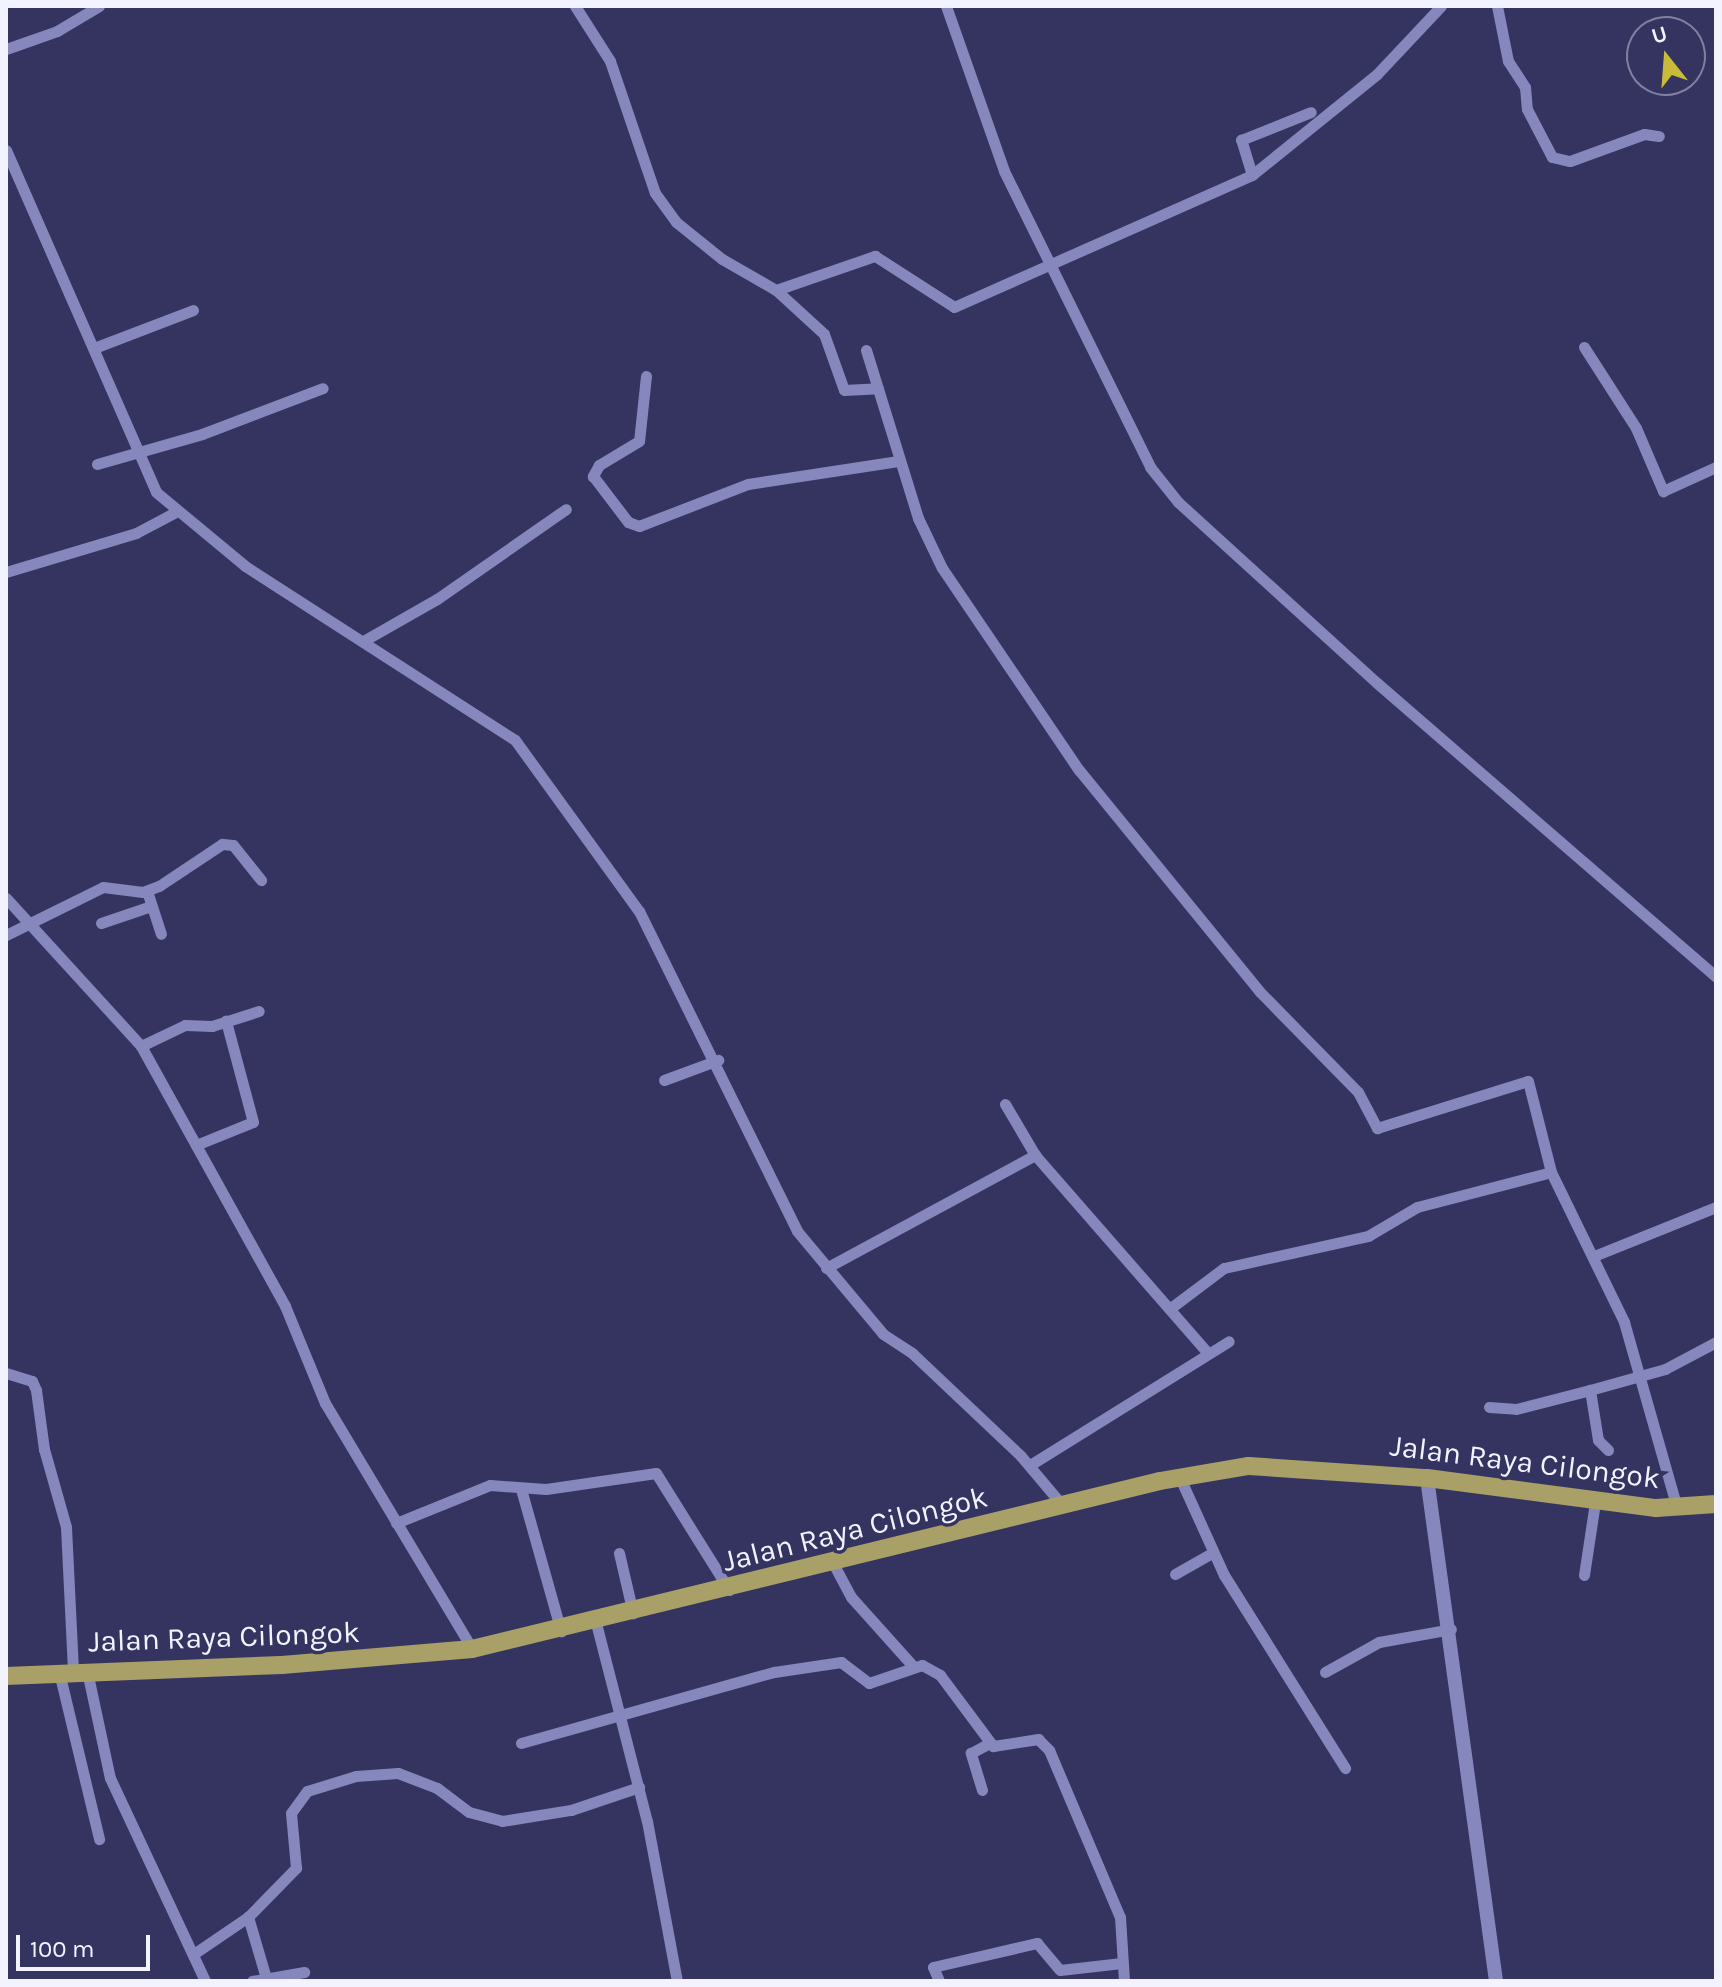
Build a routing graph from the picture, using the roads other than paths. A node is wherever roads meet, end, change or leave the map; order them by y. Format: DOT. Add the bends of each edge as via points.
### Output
graph roads {
  1 [pos="99,6"];
  2 [pos="575,6"];
  3 [pos="946,6"];
  4 [pos="1441,6"];
  5 [pos="1497,6"];
  6 [pos="6,49"];
  7 [pos="1311,112"];
  8 [pos="1659,136"];
  9 [pos="6,150"];
  10 [pos="12,175"];
  11 [pos="1252,175"];
  12 [pos="1050,269"];
  13 [pos="776,290"];
  14 [pos="193,310"];
  15 [pos="1584,347"];
  16 [pos="94,348"];
  17 [pos="866,350"];
  18 [pos="646,376"];
  19 [pos="323,388"];
  20 [pos="878,388"];
  21 [pos="139,449"];
  22 [pos="898,461"];
  23 [pos="97,464"];
  24 [pos="1716,467"];
  25 [pos="566,509"];
  26 [pos="174,513"];
  27 [pos="6,572"];
  28 [pos="365,640"];
  29 [pos="261,880"];
  30 [pos="147,891"];
  31 [pos="6,898"];
  32 [pos="151,906"];
  33 [pos="101,923"];
  34 [pos="31,926"];
  35 [pos="161,934"];
  36 [pos="6,935"];
  37 [pos="1716,977"];
  38 [pos="259,1011"];
  39 [pos="226,1021"];
  40 [pos="141,1046"];
  41 [pos="718,1060"];
  42 [pos="664,1080"];
  43 [pos="1005,1104"];
  44 [pos="196,1145"];
  45 [pos="1035,1155"];
  46 [pos="1551,1172"];
  47 [pos="1716,1207"];
  48 [pos="1594,1256"];
  49 [pos="826,1268"];
  50 [pos="1172,1307"];
  51 [pos="1229,1341"];
  52 [pos="1716,1342"];
  53 [pos="1208,1353"];
  54 [pos="6,1373"];
  55 [pos="1641,1375"];
  56 [pos="1590,1390"];
  57 [pos="1489,1407"];
  58 [pos="1608,1450"];
  59 [pos="1030,1465"];
  60 [pos="1180,1478"];
  61 [pos="1427,1478"];
  62 [pos="521,1489"];
  63 [pos="1595,1502"];
  64 [pos="1716,1504"];
  65 [pos="1063,1506"];
  66 [pos="1677,1508"];
  67 [pos="396,1523"];
  68 [pos="619,1553"];
  69 [pos="1212,1553"];
  70 [pos="834,1565"];
  71 [pos="1175,1574"];
  72 [pos="1584,1575"];
  73 [pos="729,1590"];
  74 [pos="633,1613"];
  75 [pos="596,1623"];
  76 [pos="1451,1629"];
  77 [pos="561,1631"];
  78 [pos="472,1649"];
  79 [pos="913,1666"];
  80 [pos="73,1672"];
  81 [pos="1325,1672"];
  82 [pos="6,1676"];
  83 [pos="621,1712"];
  84 [pos="521,1743"];
  85 [pos="990,1743"];
  86 [pos="1345,1768"];
  87 [pos="639,1787"];
  88 [pos="982,1790"];
  89 [pos="99,1839"];
  90 [pos="248,1917"];
  91 [pos="195,1953"];
  92 [pos="1122,1963"];
  93 [pos="304,1972"];
  94 [pos="266,1978"];
  95 [pos="205,1981"];
  96 [pos="252,1981"];
  97 [pos="677,1981"];
  98 [pos="939,1981"];
  99 [pos="1124,1981"];
  100 [pos="1496,1981"];
  1 -- 6 [label="street" via="57,31"];
  2 -- 13 [label="street" via="610,61 663,206 722,259"];
  3 -- 12 [label="street" via="973,98"];
  4 -- 11 [label="street" via="1377,74"];
  5 -- 8 [label="street" via="1508,61 1525,87 1527,109 1552,157 1570,161 1644,134"];
  7 -- 11 [label="street" via="1241,140"];
  9 -- 10 [label="street"];
  10 -- 16 [label="street"];
  11 -- 12 [label="street"];
  12 -- 13 [label="street" via="954,307 875,256"];
  12 -- 37 [label="street" via="1150,467 1178,502"];
  13 -- 20 [label="street" via="824,334 844,390"];
  14 -- 16 [label="street"];
  15 -- 24 [label="street" via="1636,428 1663,491"];
  16 -- 21 [label="street"];
  17 -- 20 [label="street"];
  18 -- 22 [label="street" via="639,441 599,465 593,476 628,522 639,526 748,484"];
  19 -- 21 [label="street" via="202,434"];
  20 -- 22 [label="street"];
  21 -- 23 [label="street"];
  21 -- 26 [label="street" via="156,492"];
  22 -- 46 [label="street" via="929,545 1079,770 1260,992 1358,1092 1377,1128 1528,1081"];
  25 -- 28 [label="street" via="437,599"];
  26 -- 27 [label="street" via="136,533"];
  26 -- 28 [label="street"];
  28 -- 41 [label="street" via="515,740 639,911"];
  29 -- 30 [label="street" via="227,843"];
  30 -- 32 [label="street"];
  30 -- 34 [label="street" via="112,884"];
  31 -- 34 [label="street"];
  32 -- 33 [label="street"];
  32 -- 35 [label="street"];
  34 -- 36 [label="street"];
  34 -- 40 [label="street"];
  38 -- 39 [label="street"];
  39 -- 40 [label="street" via="185,1025"];
  39 -- 44 [label="street" via="253,1122"];
  40 -- 44 [label="street"];
  41 -- 42 [label="street"];
  41 -- 49 [label="street" via="797,1231"];
  43 -- 45 [label="street"];
  44 -- 67 [label="street" via="285,1306 325,1403"];
  45 -- 49 [label="street"];
  45 -- 50 [label="street"];
  46 -- 48 [label="street"];
  46 -- 50 [label="street" via="1417,1207 1368,1236 1224,1268"];
  47 -- 48 [label="street"];
  48 -- 55 [label="street"];
  49 -- 59 [label="street" via="883,1334 912,1353"];
  50 -- 53 [label="street"];
  51 -- 53 [label="street"];
  52 -- 55 [label="street"];
  53 -- 59 [label="street"];
  54 -- 80 [label="street" via="32,1381 36,1390 44,1449 66,1527"];
  55 -- 56 [label="street"];
  55 -- 66 [label="street"];
  56 -- 57 [label="street" via="1511,1410"];
  56 -- 58 [label="street" via="1598,1440"];
  59 -- 65 [label="street"];
  60 -- 61 [label="highway, Jalan Raya Cilongok" via="1280,1466"];
  60 -- 65 [label="highway, Jalan Raya Cilongok"];
  60 -- 69 [label="street"];
  61 -- 63 [label="highway, Jalan Raya Cilongok"];
  61 -- 76 [label="street"];
  62 -- 67 [label="street" via="490,1485"];
  62 -- 73 [label="street" via="660,1475"];
  62 -- 77 [label="street"];
  63 -- 66 [label="highway, Jalan Raya Cilongok"];
  63 -- 72 [label="street"];
  64 -- 66 [label="highway, Jalan Raya Cilongok"];
  65 -- 70 [label="highway, Jalan Raya Cilongok"];
  67 -- 78 [label="street"];
  68 -- 74 [label="street"];
  69 -- 71 [label="street"];
  69 -- 86 [label="street"];
  70 -- 73 [label="highway, Jalan Raya Cilongok"];
  70 -- 79 [label="street" via="851,1597"];
  73 -- 74 [label="highway, Jalan Raya Cilongok"];
  74 -- 75 [label="highway, Jalan Raya Cilongok"];
  75 -- 77 [label="highway, Jalan Raya Cilongok"];
  75 -- 83 [label="street"];
  76 -- 81 [label="street" via="1379,1642"];
  76 -- 100 [label="street"];
  77 -- 78 [label="highway, Jalan Raya Cilongok"];
  78 -- 80 [label="highway, Jalan Raya Cilongok" via="282,1665"];
  79 -- 83 [label="street" via="869,1683 845,1662 774,1672"];
  79 -- 85 [label="street" via="940,1675"];
  80 -- 82 [label="highway, Jalan Raya Cilongok"];
  80 -- 89 [label="street"];
  80 -- 91 [label="street" via="110,1778"];
  83 -- 84 [label="street"];
  83 -- 87 [label="street"];
  85 -- 88 [label="street" via="971,1753"];
  85 -- 92 [label="street" via="997,1747 1038,1739 1049,1750 1120,1917"];
  87 -- 90 [label="street" via="571,1810 502,1821 469,1812 437,1788 398,1773 333,1782 307,1791 292,1806 299,1862"];
  87 -- 97 [label="street"];
  90 -- 91 [label="street"];
  90 -- 94 [label="street"];
  91 -- 95 [label="street"];
  92 -- 98 [label="street" via="1060,1970 1037,1943 933,1967"];
  92 -- 99 [label="street"];
  93 -- 94 [label="street"];
  94 -- 96 [label="street"];
}
